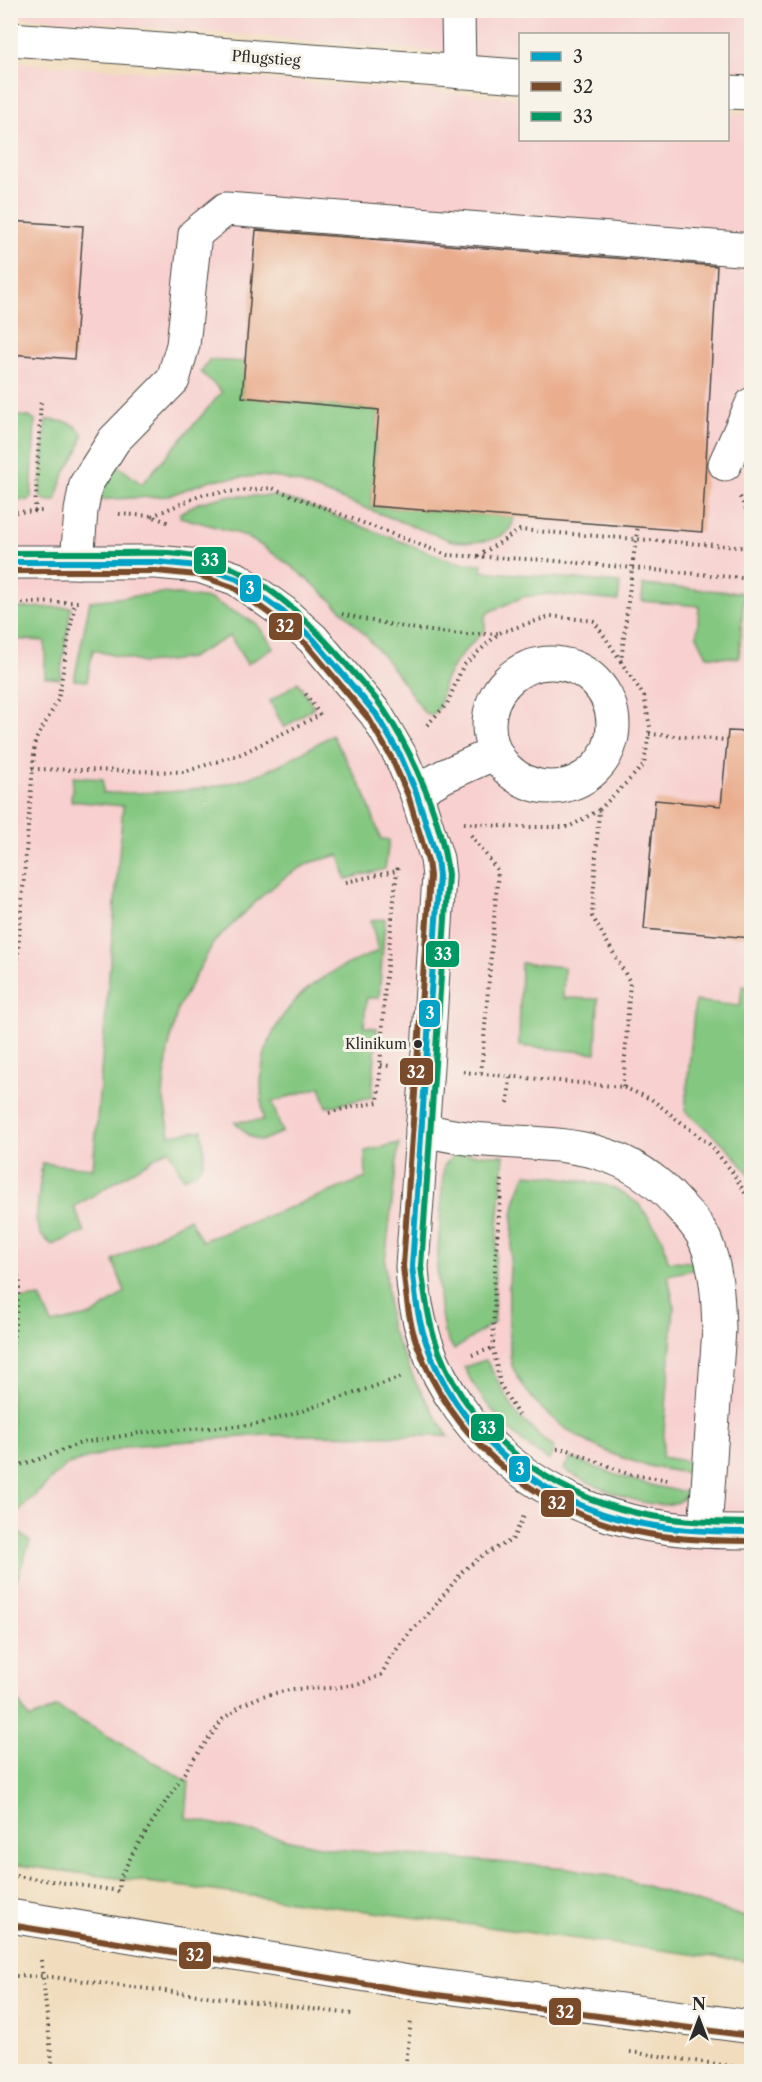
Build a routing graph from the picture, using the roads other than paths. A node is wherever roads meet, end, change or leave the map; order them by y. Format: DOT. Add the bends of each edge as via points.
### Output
graph roads {
  1 [pos="458,10"];
  2 [pos="10,39"];
  3 [pos="459,72"];
  4 [pos="519,76"];
  5 [pos="729,92"];
  6 [pos="752,93"];
  7 [pos="752,250"];
  8 [pos="752,404"];
  9 [pos="725,464"];
  10 [pos="10,562"];
  11 [pos="77,562"];
  12 [pos="495,753"];
  13 [pos="416,792"];
  14 [pos="422,1129"];
  15 [pos="705,1531"];
  16 [pos="752,1532"];
  17 [pos="22,1918"];
  18 [pos="752,2027"];
  1 -- 3 [label="street"];
  2 -- 3 [label="street, Pflugstieg"];
  3 -- 4 [label="street, Pflugstieg"];
  5 -- 6 [label="street"];
  7 -- 11 [label="street" via="226,208 195,234 183,345 173,380 114,440 86,484"];
  8 -- 9 [label="street"];
  10 -- 11 [label="street"];
  11 -- 13 [label="street" via="199,566 237,579 313,639 376,714"];
  12 -- 13 [label="street"];
  13 -- 14 [label="street" via="439,876"];
  14 -- 15 [label="street" via="413,1294 424,1342 458,1406 504,1457 578,1504 639,1523"];
  14 -- 15 [label="street" via="445,1136 593,1150 637,1168 654,1180 704,1238 715,1271 719,1329"];
  15 -- 16 [label="street"];
  17 -- 18 [label="street" via="415,1983"];
}
